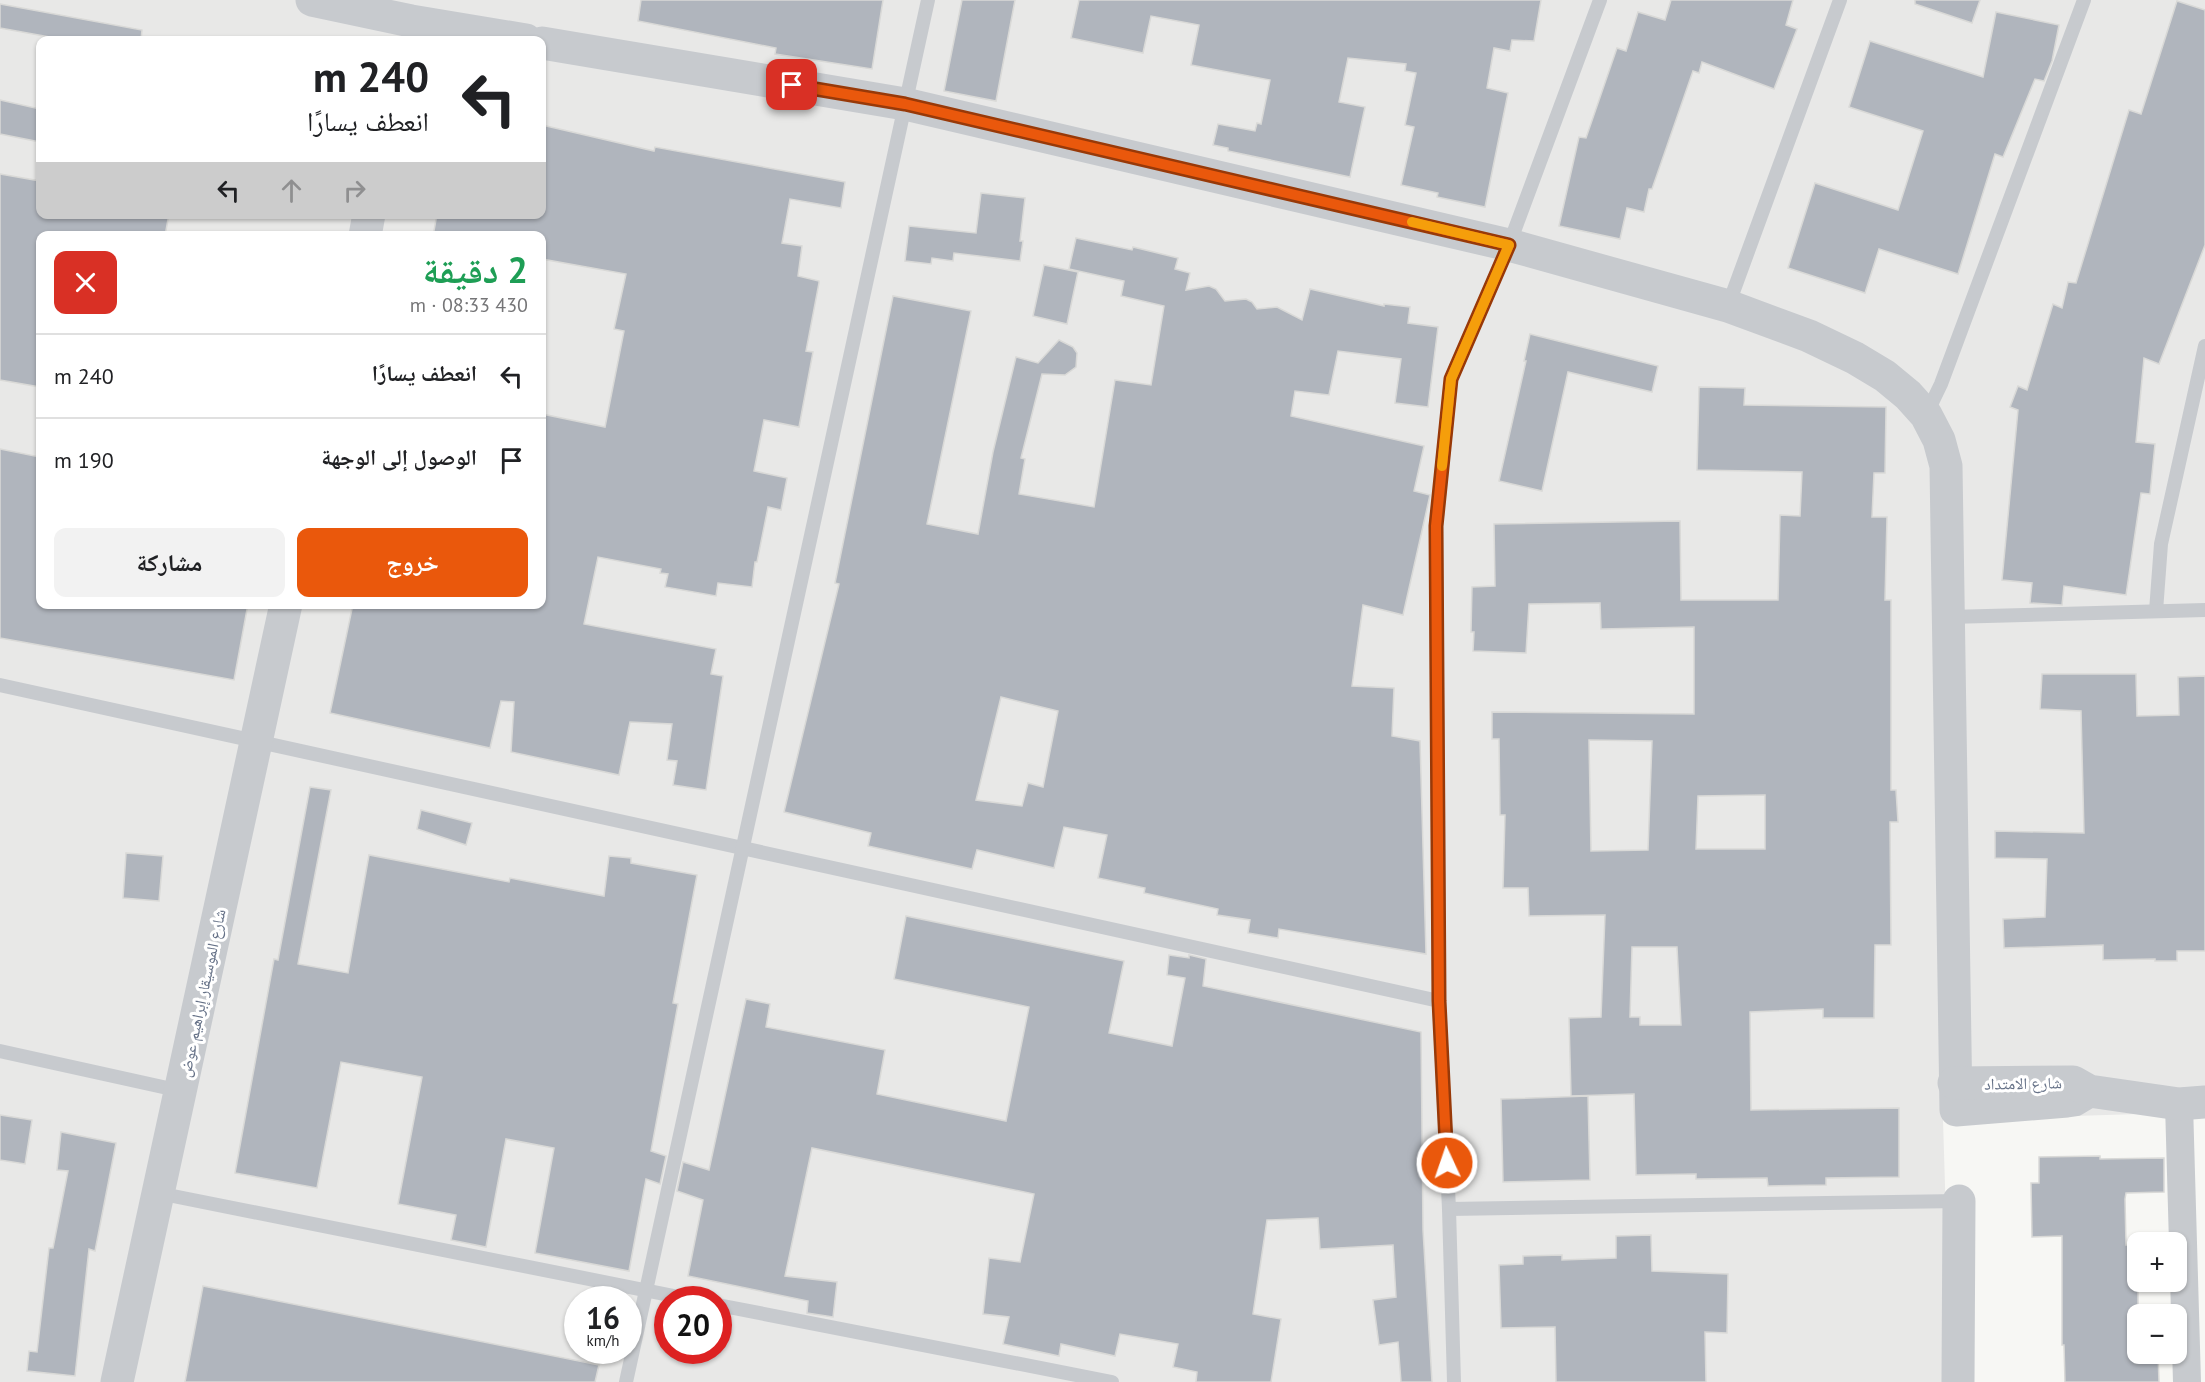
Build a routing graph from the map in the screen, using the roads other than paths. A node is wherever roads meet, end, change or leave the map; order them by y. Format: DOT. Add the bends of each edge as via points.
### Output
graph roads {
  1 [pos="312,0"];
  2 [pos="928,0"];
  3 [pos="1600,0"];
  4 [pos="1840,0"];
  5 [pos="2084,0"];
  6 [pos="411,21"];
  7 [pos="502,36"];
  8 [pos="546,44"];
  9 [pos="905,104"];
  10 [pos="1509,245"];
  11 [pos="1728,306"];
  12 [pos="2205,346"];
  13 [pos="1926,415"];
  14 [pos="285,609"];
  15 [pos="2205,610"];
  16 [pos="2156,611"];
  17 [pos="1949,617"];
  18 [pos="0,685"];
  19 [pos="256,741"];
  20 [pos="743,848"];
  21 [pos="1439,1001"];
  22 [pos="0,1051"];
  23 [pos="181,1091"];
  24 [pos="2192,1103"];
  25 [pos="158,1193"];
  26 [pos="1959,1201"];
  27 [pos="1449,1209"];
  28 [pos="646,1291"];
  29 [pos="654,1292"];
  30 [pos="732,1308"];
  31 [pos="1093,1380"];
  32 [pos="117,1382"];
  33 [pos="626,1382"];
  34 [pos="1112,1382"];
  35 [pos="1454,1382"];
  36 [pos="1958,1382"];
  37 [pos="2187,1382"];
  1 -- 6 [label="street"];
  2 -- 9 [label="lane"];
  3 -- 10 [label="lane"];
  4 -- 11 [label="lane"];
  5 -- 13 [label="lane"];
  6 -- 7 [label="street"];
  8 -- 9 [label="street"];
  9 -- 10 [label="street"];
  9 -- 20 [label="lane"];
  10 -- 11 [label="street"];
  10 -- 21 [label="lane" via="1451,379 1436,526"];
  11 -- 13 [label="street" via="1855,358 1885,376"];
  12 -- 16 [label="lane" via="2161,544"];
  13 -- 17 [label="street" via="1946,466"];
  14 -- 19 [label="street, شارع الموسيقار إبراهيم عوض"];
  15 -- 16 [label="lane"];
  16 -- 17 [label="lane"];
  17 -- 24 [label="street, شارع الامتداد" via="1955,1097 2067,1101 2089,1091"];
  18 -- 19 [label="lane"];
  19 -- 20 [label="lane"];
  19 -- 23 [label="street, شارع الموسيقار إبراهيم عوض"];
  20 -- 21 [label="lane"];
  20 -- 28 [label="lane"];
  21 -- 27 [label="lane"];
  22 -- 23 [label="lane"];
  23 -- 25 [label="street, شارع الموسيقار إبراهيم عوض"];
  24 -- 37 [label="street"];
  25 -- 28 [label="lane"];
  25 -- 32 [label="street, شارع الموسيقار إبراهيم عوض"];
  26 -- 27 [label="lane"];
  26 -- 36 [label="street"];
  27 -- 35 [label="lane"];
  28 -- 29 [label="lane"];
  28 -- 33 [label="lane"];
  30 -- 31 [label="lane"];
  31 -- 34 [label="lane"];
}
